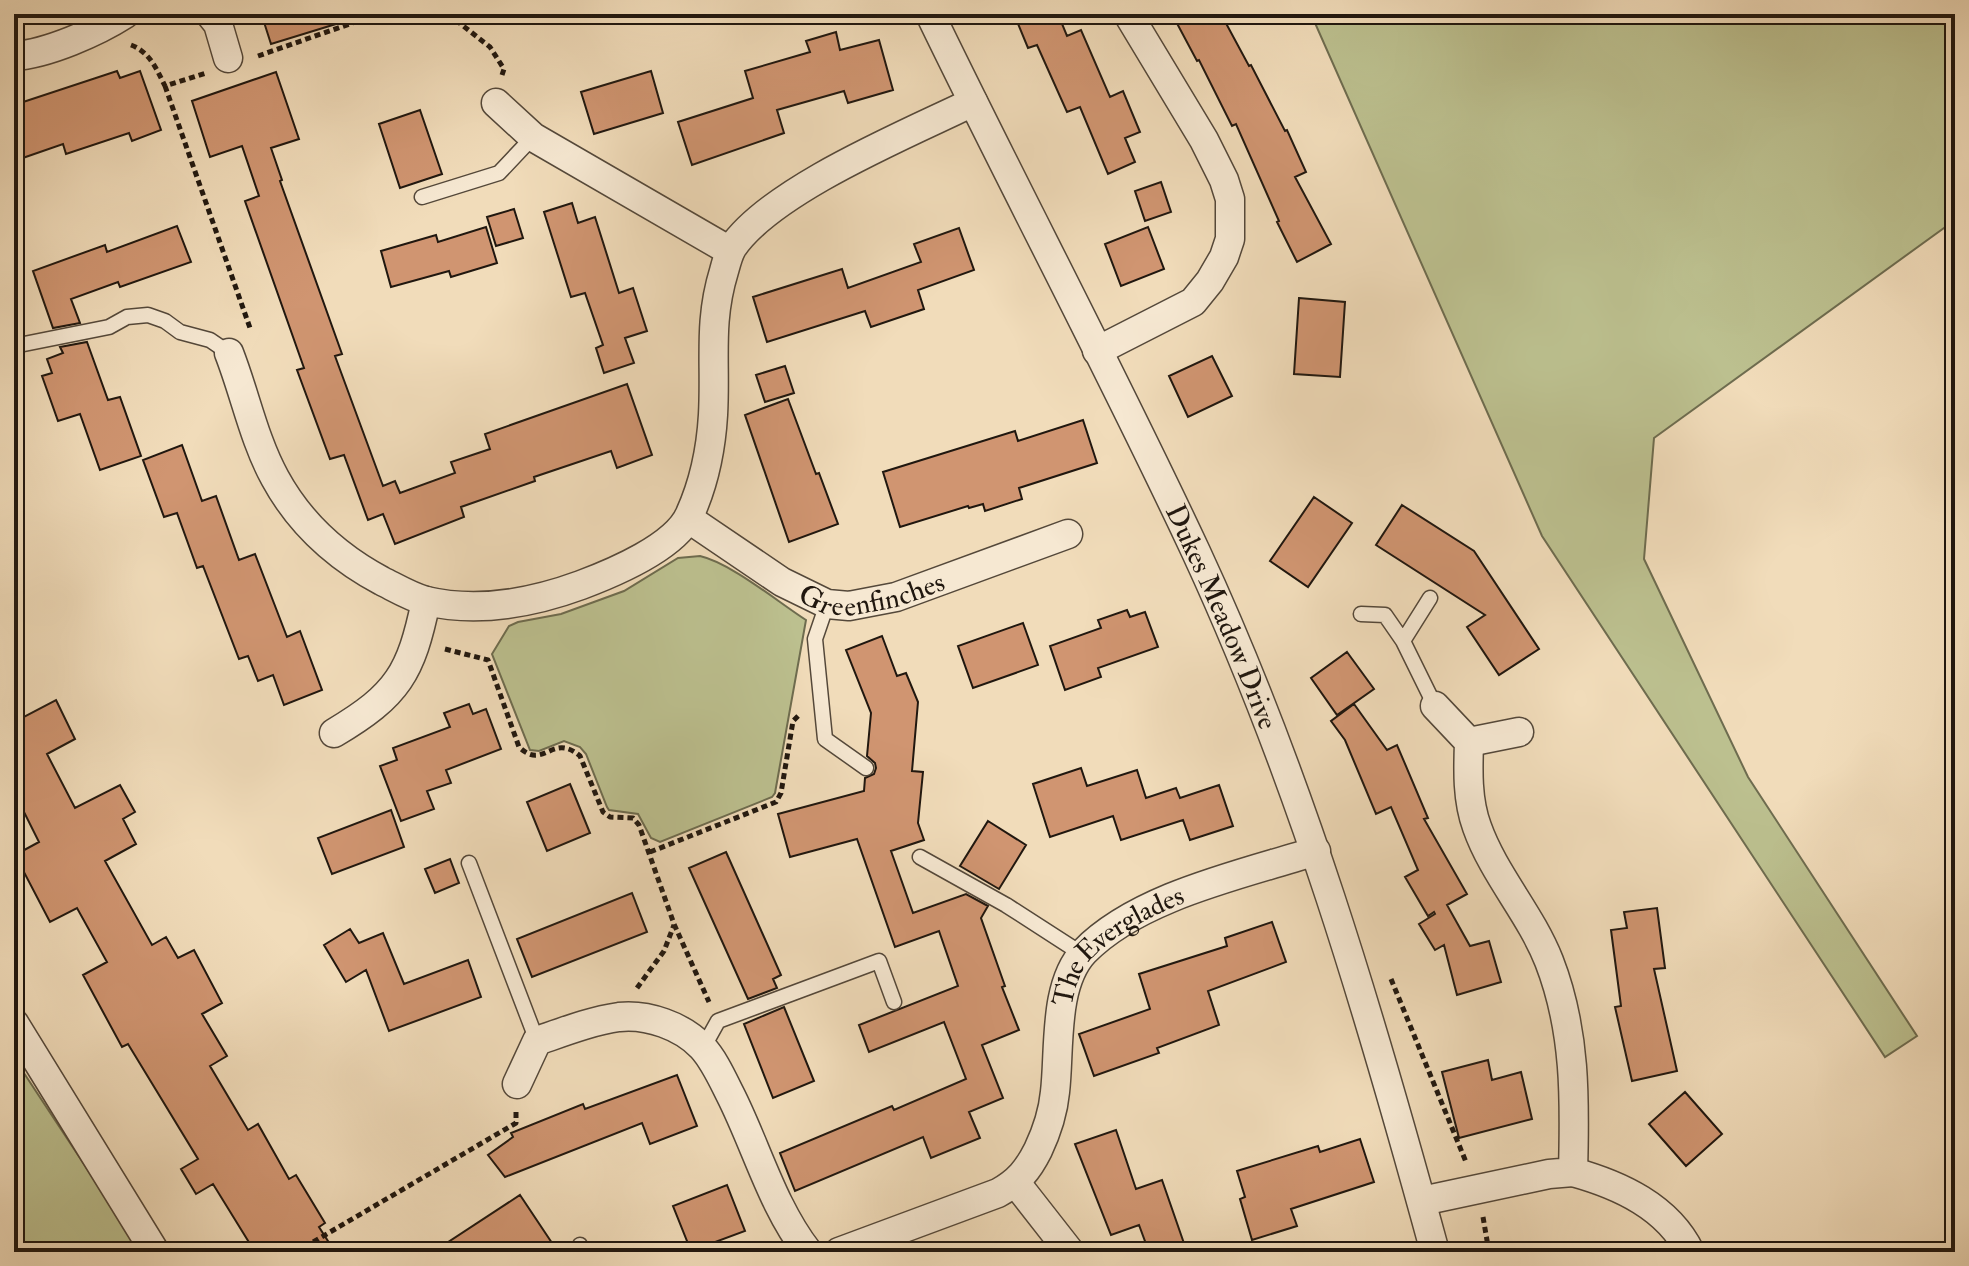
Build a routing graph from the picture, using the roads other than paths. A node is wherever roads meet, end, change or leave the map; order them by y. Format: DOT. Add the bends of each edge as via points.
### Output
graph roads {
  1 [pos="210,14"];
  2 [pos="930,14"];
  3 [pos="1128,14"];
  4 [pos="119,18"];
  5 [pos="14,56"];
  6 [pos="229,62"];
  7 [pos="973,102"];
  8 [pos="496,103"];
  9 [pos="533,137"];
  10 [pos="422,197"];
  11 [pos="730,251"];
  12 [pos="14,346"];
  13 [pos="1097,351"];
  14 [pos="229,353"];
  15 [pos="689,519"];
  16 [pos="1068,534"];
  17 [pos="1430,598"];
  18 [pos="426,601"];
  19 [pos="827,604"];
  20 [pos="1361,614"];
  21 [pos="1403,641"];
  22 [pos="1435,706"];
  23 [pos="1519,732"];
  24 [pos="334,733"];
  25 [pos="1469,742"];
  26 [pos="866,768"];
  27 [pos="1316,851"];
  28 [pos="920,857"];
  29 [pos="469,863"];
  30 [pos="1082,954"];
  31 [pos="894,1002"];
  32 [pos="14,1023"];
  33 [pos="537,1041"];
  34 [pos="703,1048"];
  35 [pos="517,1084"];
  36 [pos="1573,1172"];
  37 [pos="1016,1183"];
  38 [pos="1422,1201"];
  39 [pos="155,1252"];
  40 [pos="808,1252"];
  41 [pos="839,1252"];
  42 [pos="1070,1252"];
  43 [pos="1435,1252"];
  44 [pos="1690,1252"];
  1 -- 6 [label="street"];
  2 -- 7 [label="street, Dukes Meadow Drive"];
  3 -- 13 [label="street" via="1224,180 1231,229 1224,257 1193,302"];
  4 -- 5 [label="street" via="49,48"];
  7 -- 11 [label="street" via="769,209"];
  7 -- 13 [label="street, Dukes Meadow Drive"];
  8 -- 9 [label="street"];
  9 -- 10 [label="lane" via="499,173"];
  9 -- 11 [label="street"];
  11 -- 15 [label="street" via="712,327 713,412 706,470"];
  12 -- 14 [label="lane" via="148,315"];
  13 -- 27 [label="street, Dukes Meadow Drive" via="1196,552"];
  14 -- 18 [label="street" via="274,477 291,505 338,554"];
  15 -- 18 [label="street" via="639,560 562,592 493,605"];
  15 -- 19 [label="street, Greenfinches" via="782,582"];
  16 -- 19 [label="street, Greenfinches" via="896,597 849,606"];
  17 -- 21 [label="lane"];
  18 -- 24 [label="street" via="403,673 369,712"];
  19 -- 26 [label="lane" via="815,639 825,739"];
  20 -- 21 [label="lane" via="1385,615"];
  21 -- 22 [label="lane"];
  22 -- 25 [label="street"];
  23 -- 25 [label="street"];
  25 -- 36 [label="street" via="1476,824 1544,950 1565,1012 1575,1089"];
  27 -- 30 [label="street, The Everglades" via="1156,904 1123,921"];
  27 -- 38 [label="street, Dukes Meadow Drive"];
  28 -- 30 [label="lane"];
  29 -- 33 [label="lane"];
  30 -- 37 [label="street, The Everglades" via="1062,1004 1050,1122"];
  31 -- 34 [label="lane" via="879,961 718,1021"];
  32 -- 39 [label="street"];
  33 -- 34 [label="street" via="621,1017 666,1023"];
  33 -- 35 [label="street"];
  34 -- 40 [label="street"];
  36 -- 38 [label="street"];
  36 -- 44 [label="street" via="1646,1203 1673,1225"];
  37 -- 41 [label="street"];
  37 -- 42 [label="street"];
  38 -- 43 [label="street, Dukes Meadow Drive"];
}
